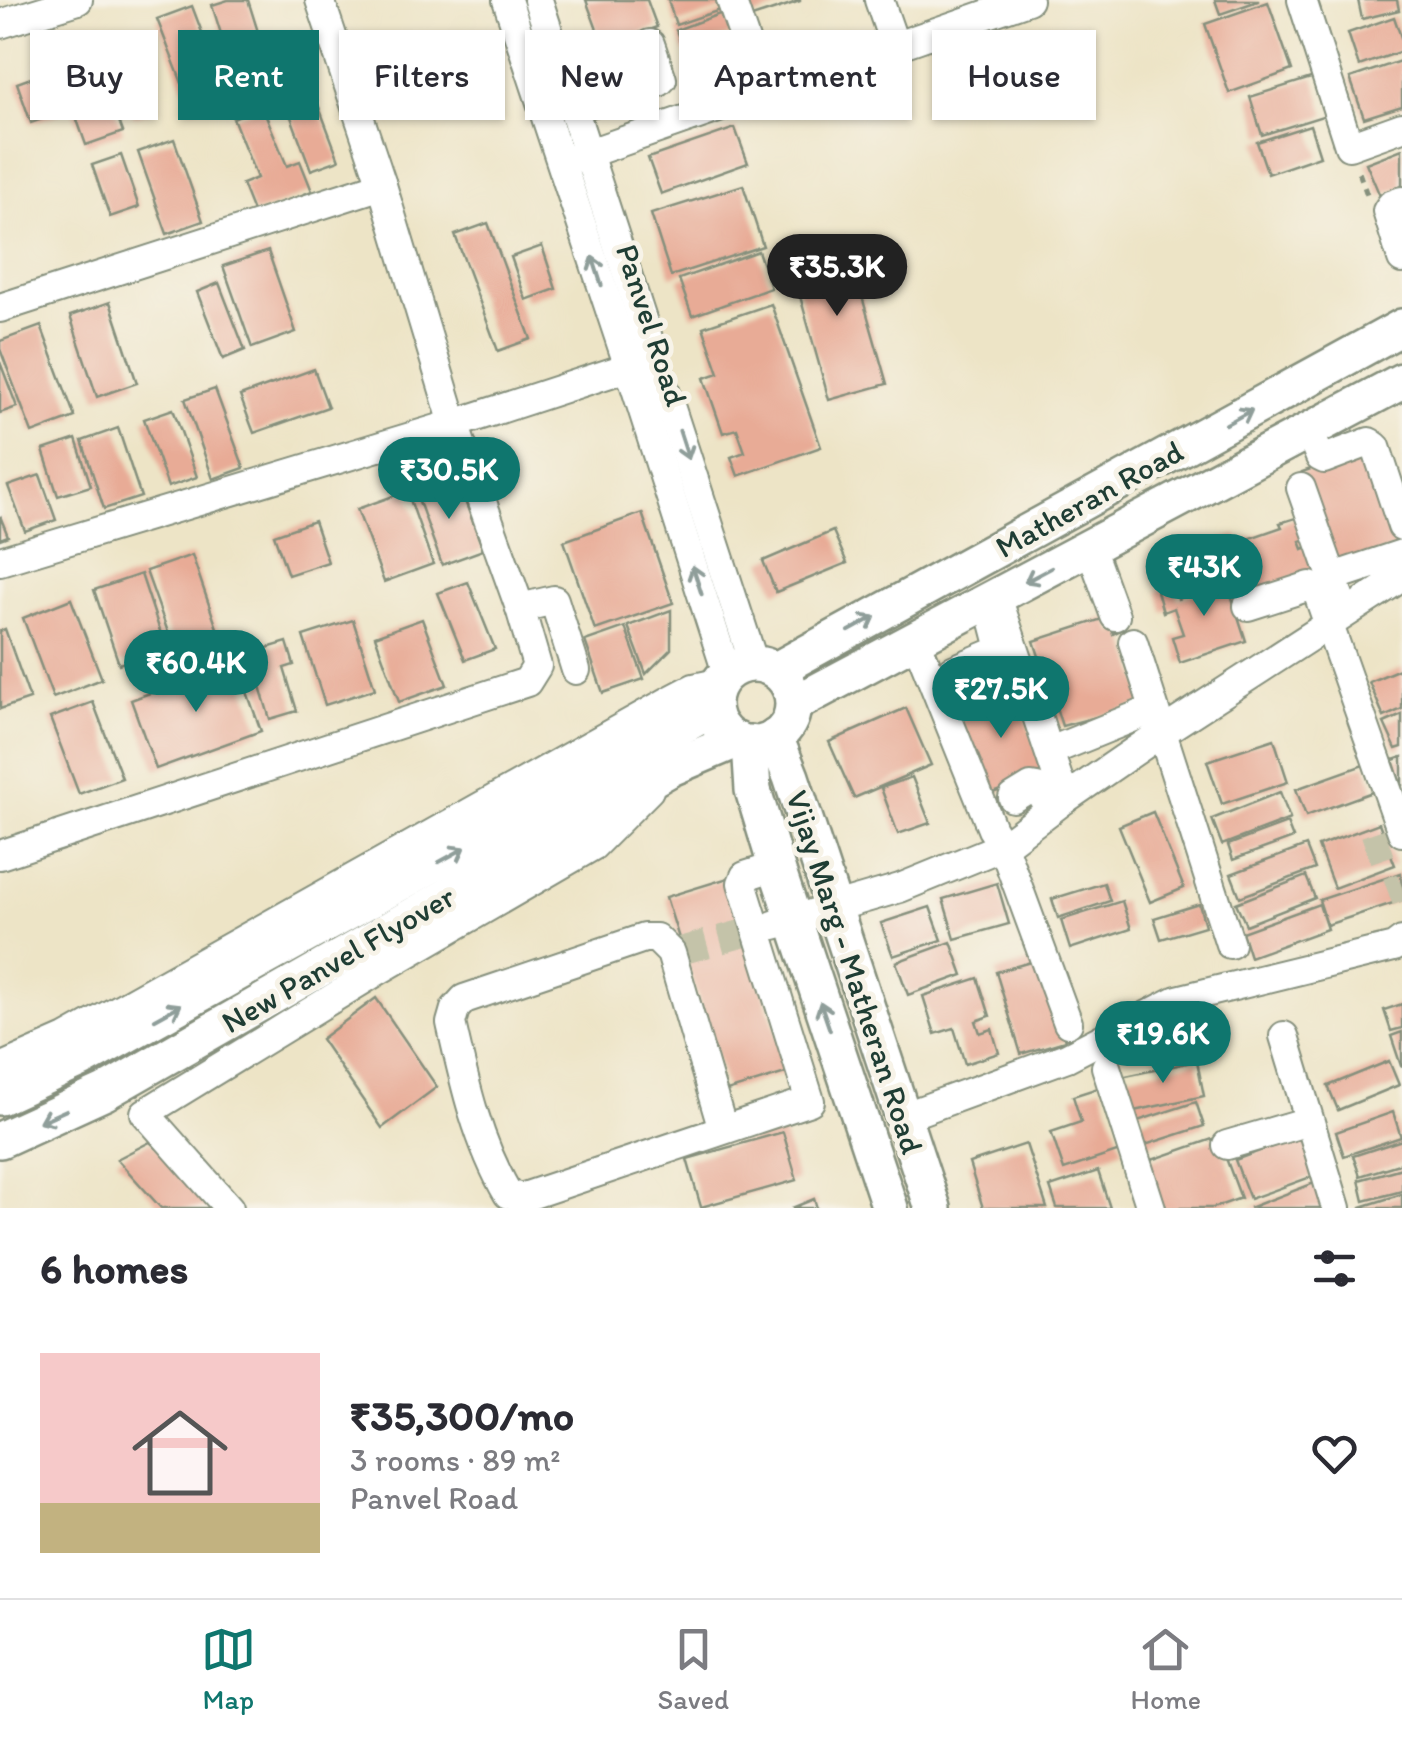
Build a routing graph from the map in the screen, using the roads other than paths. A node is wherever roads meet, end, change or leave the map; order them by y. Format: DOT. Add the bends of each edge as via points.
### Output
graph roads {
  1 [pos="78,0"];
  2 [pos="320,0"];
  3 [pos="507,0"];
  4 [pos="538,0"];
  5 [pos="730,0"];
  6 [pos="879,0"];
  7 [pos="1028,0"];
  8 [pos="1302,0"];
  9 [pos="0,24"];
  10 [pos="548,30"];
  11 [pos="741,30"];
  12 [pos="889,30"];
  13 [pos="912,40"];
  14 [pos="578,120"];
  15 [pos="683,120"];
  16 [pos="1402,127"];
  17 [pos="588,153"];
  18 [pos="561,162"];
  19 [pos="382,186"];
  20 [pos="1402,200"];
  21 [pos="1402,259"];
  22 [pos="0,308"];
  23 [pos="1402,327"];
  24 [pos="643,363"];
  25 [pos="1402,381"];
  26 [pos="454,424"];
  27 [pos="1309,431"];
  28 [pos="1301,488"];
  29 [pos="1402,526"];
  30 [pos="1090,547"];
  31 [pos="1402,554"];
  32 [pos="0,561"];
  33 [pos="1332,577"];
  34 [pos="1402,577"];
  35 [pos="992,599"];
  36 [pos="1248,606"];
  37 [pos="520,608"];
  38 [pos="1116,616"];
  39 [pos="1336,619"];
  40 [pos="1024,629"];
  41 [pos="916,640"];
  42 [pos="1132,642"];
  43 [pos="576,670"];
  44 [pos="953,670"];
  45 [pos="738,680"];
  46 [pos="794,704"];
  47 [pos="1158,721"];
  48 [pos="754,740"];
  49 [pos="1063,746"];
  50 [pos="664,755"];
  51 [pos="1013,798"];
  52 [pos="1064,800"];
  53 [pos="1398,838"];
  54 [pos="1002,846"];
  55 [pos="0,855"];
  56 [pos="789,908"];
  57 [pos="832,908"];
  58 [pos="751,922"];
  59 [pos="1402,941"];
  60 [pos="1230,944"];
  61 [pos="766,957"];
  62 [pos="1068,1022"];
  63 [pos="1284,1036"];
  64 [pos="1106,1067"];
  65 [pos="0,1068"];
  66 [pos="850,1090"];
  67 [pos="0,1097"];
  68 [pos="810,1100"];
  69 [pos="903,1117"];
  70 [pos="1309,1121"];
  71 [pos="723,1130"];
  72 [pos="0,1140"];
  73 [pos="1227,1146"];
  74 [pos="229,1208"];
  75 [pos="890,1208"];
  76 [pos="933,1208"];
  77 [pos="1151,1208"];
  78 [pos="1336,1208"];
  1 -- 9 [label="street"];
  2 -- 19 [label="street"];
  3 -- 18 [label="street, Panvel Road"];
  4 -- 10 [label="street, Panvel Road"];
  5 -- 11 [label="street"];
  6 -- 12 [label="street"];
  7 -- 13 [label="street"];
  8 -- 16 [label="street" via="1349,146"];
  14 -- 17 [label="street, Panvel Road"];
  15 -- 17 [label="street"];
  17 -- 18 [label="street"];
  17 -- 24 [label="street, Panvel Road"];
  24 -- 18 [label="street, Panvel Road, one-way"];
  19 -- 22 [label="street"];
  19 -- 26 [label="street"];
  20 -- 21 [label="street" via="1387,211"];
  45 -- 23 [label="main road, Matheran Road, one-way"];
  24 -- 26 [label="street"];
  24 -- 45 [label="street, Panvel Road"];
  25 -- 27 [label="main road, Matheran Road"];
  26 -- 32 [label="street"];
  26 -- 37 [label="street"];
  27 -- 29 [label="street" via="1324,459 1369,442 1376,447"];
  27 -- 30 [label="main road, Matheran Road"];
  28 -- 33 [label="street"];
  30 -- 35 [label="main road, Matheran Road, one-way"];
  30 -- 38 [label="street"];
  31 -- 33 [label="street"];
  33 -- 39 [label="street"];
  34 -- 39 [label="street"];
  35 -- 41 [label="main road, Matheran Road"];
  35 -- 44 [label="street" via="998,651"];
  35 -- 52 [label="street"];
  36 -- 39 [label="street" via="1310,586"];
  37 -- 43 [label="street" via="554,600"];
  37 -- 55 [label="street" via="537,666 527,682"];
  39 -- 47 [label="street"];
  39 -- 53 [label="street" via="1363,754"];
  40 -- 49 [label="street"];
  41 -- 46 [label="main road, Matheran Road"];
  41 -- 54 [label="street"];
  42 -- 47 [label="street"];
  45 -- 46 [label="main road" via="786,679"];
  45 -- 48 [label="main road" via="717,722 726,733"];
  45 -- 50 [label="main road, Matheran Road"];
  45 -- 65 [label="street" via="671,700 66,1039"];
  46 -- 48 [label="main road" via="785,729"];
  47 -- 49 [label="street"];
  47 -- 52 [label="street"];
  47 -- 60 [label="street"];
  48 -- 50 [label="main road"];
  48 -- 56 [label="main road, Vijay Marg - Matheran Road" via="753,790"];
  48 -- 57 [label="main road, Vijay Marg - Matheran Road" via="791,777"];
  49 -- 52 [label="street"];
  67 -- 50 [label="main road, New Panvel Flyover, one-way" via="83,1060"];
  50 -- 72 [label="main road, New Panvel Flyover, one-way" via="105,1092"];
  50 -- 74 [label="street" via="594,846 145,1112"];
  51 -- 52 [label="street" via="1031,787"];
  52 -- 54 [label="street"];
  54 -- 57 [label="street"];
  54 -- 62 [label="street"];
  56 -- 57 [label="street"];
  56 -- 58 [label="street"];
  56 -- 58 [label="street" via="745,876"];
  56 -- 61 [label="street"];
  66 -- 56 [label="main road, Vijay Marg - Matheran Road, one-way"];
  57 -- 69 [label="main road, Vijay Marg - Matheran Road"];
  58 -- 61 [label="street"];
  59 -- 69 [label="street" via="1178,1000 1067,1057"];
  61 -- 68 [label="street"];
  63 -- 70 [label="street"];
  64 -- 77 [label="street"];
  66 -- 68 [label="street"];
  66 -- 75 [label="main road, Vijay Marg - Matheran Road"];
  68 -- 71 [label="street"];
  69 -- 76 [label="main road, Vijay Marg - Matheran Road"];
  70 -- 73 [label="street"];
  70 -- 78 [label="street"];
  71 -- 71 [label="street" via="521,1198 508,1194 470,1105 451,1022 455,1009 464,1000 656,938 675,952"];
}
